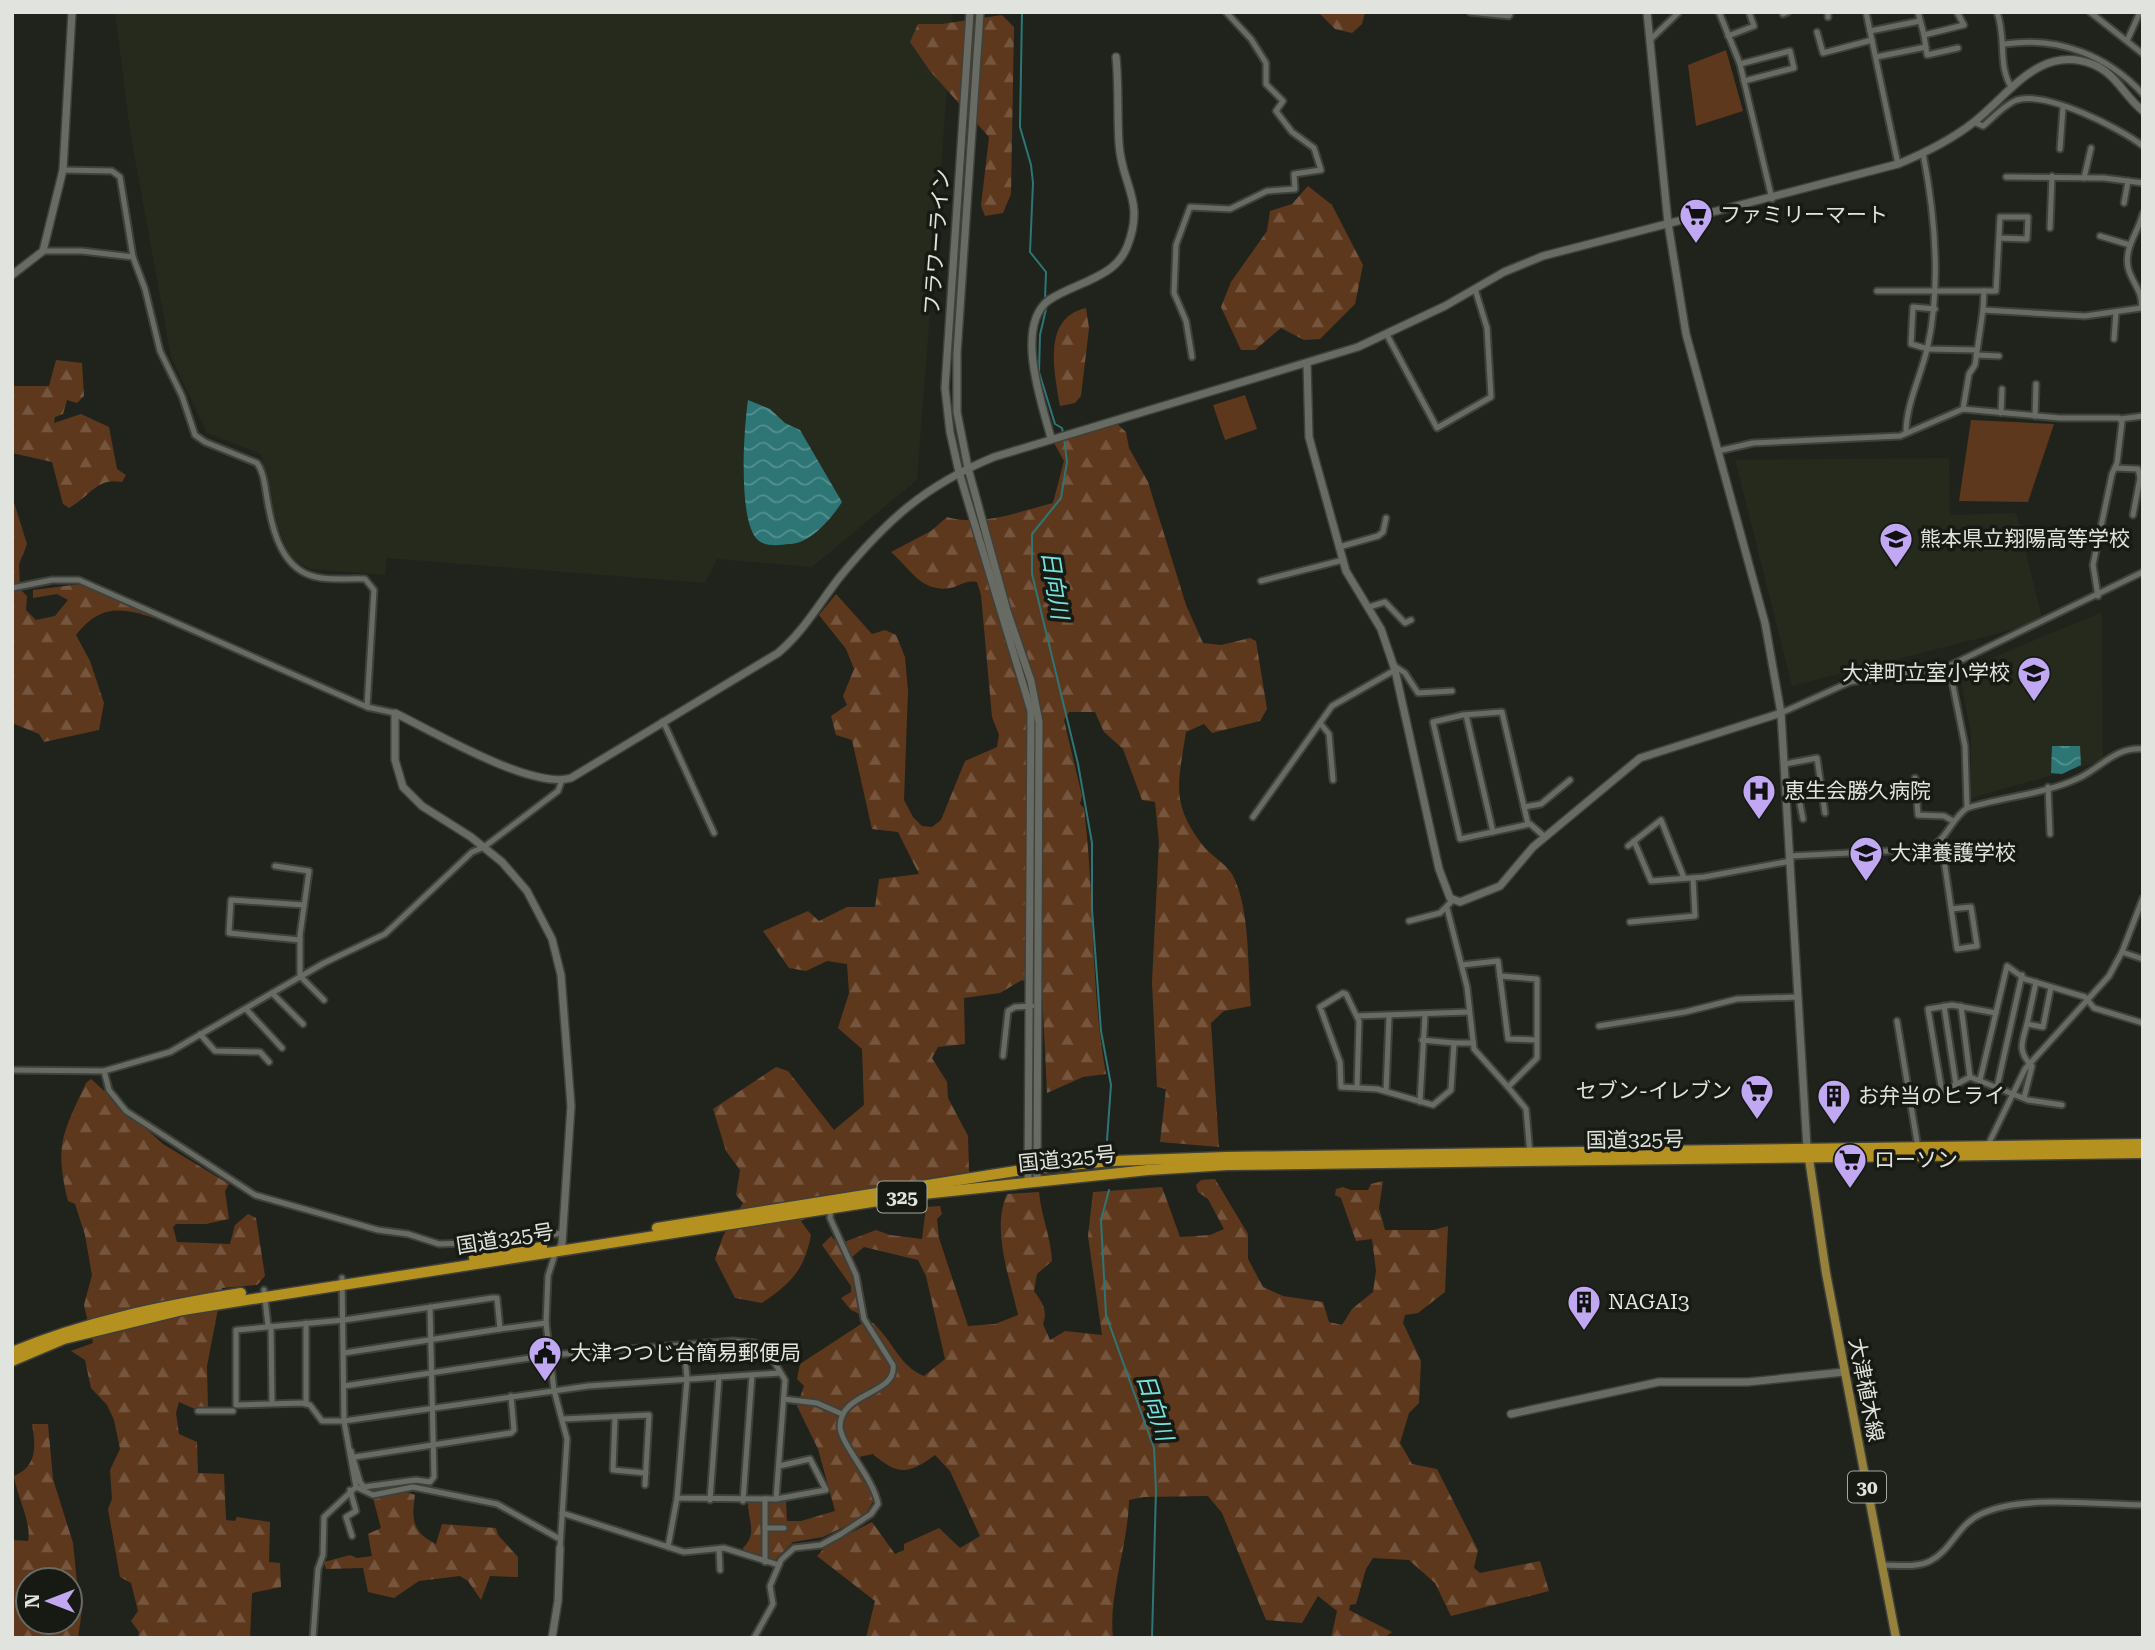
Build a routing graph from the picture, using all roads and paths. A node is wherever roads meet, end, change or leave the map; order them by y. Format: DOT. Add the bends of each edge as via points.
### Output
graph roads {
  1 [pos="72,12"];
  2 [pos="970,12"];
  3 [pos="980,12"];
  4 [pos="1226,12"];
  5 [pos="1470,12"];
  6 [pos="1511,12"];
  7 [pos="1647,12"];
  8 [pos="1679,12"];
  9 [pos="1718,12"];
  10 [pos="1749,12"];
  11 [pos="1866,12"];
  12 [pos="1918,12"];
  13 [pos="1957,12"];
  14 [pos="1997,12"];
  15 [pos="2090,12"];
  16 [pos="2140,12"];
  17 [pos="1673,14"];
  18 [pos="1920,21"];
  19 [pos="1817,32"];
  20 [pos="1870,32"];
  21 [pos="1924,35"];
  22 [pos="1728,36"];
  23 [pos="1650,40"];
  24 [pos="1872,40"];
  25 [pos="2127,41"];
  26 [pos="2005,44"];
  27 [pos="1926,47"];
  28 [pos="1958,48"];
  29 [pos="2143,54"];
  30 [pos="1116,57"];
  31 [pos="1876,57"];
  32 [pos="1740,64"];
  33 [pos="1744,81"];
  34 [pos="2012,88"];
  35 [pos="2143,94"];
  36 [pos="2063,107"];
  37 [pos="2143,111"];
  38 [pos="1974,122"];
  39 [pos="2143,146"];
  40 [pos="2091,148"];
  41 [pos="2060,149"];
  42 [pos="1923,153"];
  43 [pos="1898,164"];
  44 [pos="63,170"];
  45 [pos="2052,176"];
  46 [pos="2006,177"];
  47 [pos="2084,178"];
  48 [pos="2128,181"];
  49 [pos="2143,184"];
  50 [pos="1772,199"];
  51 [pos="2124,203"];
  52 [pos="2143,213"];
  53 [pos="1668,223"];
  54 [pos="2050,228"];
  55 [pos="2100,236"];
  56 [pos="1999,238"];
  57 [pos="2130,245"];
  58 [pos="43,251"];
  59 [pos="133,257"];
  60 [pos="12,275"];
  61 [pos="1475,289"];
  62 [pos="1937,290"];
  63 [pos="1877,291"];
  64 [pos="1984,291"];
  65 [pos="1935,309"];
  66 [pos="1983,310"];
  67 [pos="2116,312"];
  68 [pos="1387,335"];
  69 [pos="2114,339"];
  70 [pos="1928,348"];
  71 [pos="1976,352"];
  72 [pos="1999,356"];
  73 [pos="1192,357"];
  74 [pos="1307,363"];
  75 [pos="2036,384"];
  76 [pos="2002,389"];
  77 [pos="1963,409"];
  78 [pos="2001,413"];
  79 [pos="2035,416"];
  80 [pos="2143,416"];
  81 [pos="2120,419"];
  82 [pos="1906,433"];
  83 [pos="1055,437"];
  84 [pos="1718,452"];
  85 [pos="968,468"];
  86 [pos="2115,468"];
  87 [pos="959,472"];
  88 [pos="2133,515"];
  89 [pos="1385,518"];
  90 [pos="1339,547"];
  91 [pos="1343,560"];
  92 [pos="2143,572"];
  93 [pos="1261,581"];
  94 [pos="12,588"];
  95 [pos="2098,596"];
  96 [pos="1369,607"];
  97 [pos="1411,620"];
  98 [pos="1949,666"];
  99 [pos="1394,668"];
  100 [pos="1452,691"];
  101 [pos="367,707"];
  102 [pos="395,713"];
  103 [pos="1782,713"];
  104 [pos="1466,715"];
  105 [pos="663,721"];
  106 [pos="1320,723"];
  107 [pos="2143,749"];
  108 [pos="1785,764"];
  109 [pos="1915,778"];
  110 [pos="1334,779"];
  111 [pos="562,780"];
  112 [pos="1570,780"];
  113 [pos="1786,781"];
  114 [pos="2048,787"];
  115 [pos="1524,807"];
  116 [pos="1967,808"];
  117 [pos="1825,813"];
  118 [pos="1252,817"];
  119 [pos="1803,819"];
  120 [pos="1953,821"];
  121 [pos="1528,824"];
  122 [pos="1493,832"];
  123 [pos="714,833"];
  124 [pos="2050,834"];
  125 [pos="1545,837"];
  126 [pos="1941,839"];
  127 [pos="1634,841"];
  128 [pos="1628,846"];
  129 [pos="484,847"];
  130 [pos="1790,859"];
  131 [pos="275,866"];
  132 [pos="1693,877"];
  133 [pos="1684,878"];
  134 [pos="2143,898"];
  135 [pos="1453,900"];
  136 [pos="304,905"];
  137 [pos="1447,908"];
  138 [pos="1951,909"];
  139 [pos="1409,921"];
  140 [pos="1630,922"];
  141 [pos="300,940"];
  142 [pos="2122,952"];
  143 [pos="2143,959"];
  144 [pos="1462,965"];
  145 [pos="2022,975"];
  146 [pos="300,976"];
  147 [pos="1500,976"];
  148 [pos="2036,982"];
  149 [pos="2051,987"];
  150 [pos="272,993"];
  151 [pos="1798,998"];
  152 [pos="324,1000"];
  153 [pos="2088,1001"];
  154 [pos="1033,1006"];
  155 [pos="1944,1006"];
  156 [pos="1961,1006"];
  157 [pos="246,1009"];
  158 [pos="1469,1012"];
  159 [pos="1996,1013"];
  160 [pos="1425,1015"];
  161 [pos="1357,1016"];
  162 [pos="1390,1017"];
  163 [pos="1897,1021"];
  164 [pos="2143,1023"];
  165 [pos="303,1024"];
  166 [pos="2027,1024"];
  167 [pos="1599,1026"];
  168 [pos="200,1034"];
  169 [pos="1422,1040"];
  170 [pos="1537,1040"];
  171 [pos="1454,1043"];
  172 [pos="1472,1043"];
  173 [pos="282,1048"];
  174 [pos="1003,1056"];
  175 [pos="269,1062"];
  176 [pos="2029,1064"];
  177 [pos="12,1070"];
  178 [pos="104,1071"];
  179 [pos="1970,1077"];
  180 [pos="1980,1080"];
  181 [pos="1956,1085"];
  182 [pos="1508,1087"];
  183 [pos="1997,1087"];
  184 [pos="1357,1088"];
  185 [pos="1386,1091"];
  186 [pos="2012,1093"];
  187 [pos="2024,1098"];
  188 [pos="1420,1102"];
  189 [pos="2062,1105"];
  190 [pos="2143,1144"];
  191 [pos="1918,1151"];
  192 [pos="1987,1151"];
  193 [pos="1808,1152"];
  194 [pos="2143,1153"];
  195 [pos="1530,1157"];
  196 [pos="1032,1169"];
  197 [pos="1033,1182"];
  198 [pos="831,1208"];
  199 [pos="563,1233"];
  200 [pos="559,1250"];
  201 [pos="342,1280"];
  202 [pos="264,1293"];
  203 [pos="430,1307"];
  204 [pos="344,1320"];
  205 [pos="306,1323"];
  206 [pos="546,1323"];
  207 [pos="269,1326"];
  208 [pos="500,1329"];
  209 [pos="431,1340"];
  210 [pos="684,1344"];
  211 [pos="12,1352"];
  212 [pos="344,1353"];
  213 [pos="550,1355"];
  214 [pos="12,1361"];
  215 [pos="1844,1371"];
  216 [pos="432,1373"];
  217 [pos="780,1373"];
  218 [pos="752,1375"];
  219 [pos="719,1377"];
  220 [pos="687,1379"];
  221 [pos="344,1387"];
  222 [pos="554,1390"];
  223 [pos="511,1396"];
  224 [pos="784,1399"];
  225 [pos="272,1402"];
  226 [pos="306,1404"];
  227 [pos="433,1407"];
  228 [pos="235,1408"];
  229 [pos="198,1411"];
  230 [pos="842,1414"];
  231 [pos="1511,1414"];
  232 [pos="615,1417"];
  233 [pos="231,1419"];
  234 [pos="564,1419"];
  235 [pos="344,1422"];
  236 [pos="435,1443"];
  237 [pos="349,1448"];
  238 [pos="355,1457"];
  239 [pos="779,1466"];
  240 [pos="646,1472"];
  241 [pos="645,1485"];
  242 [pos="353,1488"];
  243 [pos="677,1499"];
  244 [pos="765,1499"];
  245 [pos="776,1499"];
  246 [pos="710,1500"];
  247 [pos="743,1501"];
  248 [pos="2143,1505"];
  249 [pos="562,1513"];
  250 [pos="765,1528"];
  251 [pos="784,1528"];
  252 [pos="352,1535"];
  253 [pos="558,1538"];
  254 [pos="668,1547"];
  255 [pos="560,1548"];
  256 [pos="719,1549"];
  257 [pos="765,1562"];
  258 [pos="779,1565"];
  259 [pos="1882,1566"];
  260 [pos="720,1570"];
  261 [pos="313,1638"];
  262 [pos="552,1638"];
  263 [pos="754,1638"];
  264 [pos="1896,1638"];
  1 -- 44 [label="street"];
  2 -- 87 [label="street, フラワーライン" via="945,388"];
  3 -- 85 [label="street, フラワーライン" via="956,390"];
  4 -- 73 [label="street" via="1266,63 1266,84 1283,102 1276,111 1292,132 1314,148 1321,170 1294,174 1295,189 1267,191 1236,208 1190,207 1176,245 1174,293 1186,321"];
  5 -- 6 [label="street" via="1509,16"];
  7 -- 23 [label="street"];
  8 -- 17 [label="street"];
  9 -- 22 [label="street"];
  10 -- 22 [label="street" via="1754,26"];
  11 -- 20 [label="street"];
  12 -- 18 [label="street"];
  13 -- 21 [label="street" via="1964,25"];
  14 -- 26 [label="street"];
  15 -- 25 [label="street"];
  16 -- 25 [label="street"];
  17 -- 23 [label="street"];
  18 -- 20 [label="street"];
  18 -- 21 [label="street"];
  19 -- 24 [label="street" via="1823,53"];
  20 -- 24 [label="street"];
  21 -- 27 [label="street"];
  22 -- 32 [label="street"];
  23 -- 53 [label="street"];
  24 -- 31 [label="street"];
  25 -- 29 [label="street"];
  26 -- 34 [label="street" via="2003,71"];
  26 -- 35 [label="street" via="2029,42 2093,56 2122,72"];
  27 -- 28 [label="street" via="1927,55"];
  27 -- 31 [label="street"];
  30 -- 83 [label="street" via="1119,145 1135,200 1134,225 1115,266 1049,301 1039,311 1033,335 1035,381"];
  31 -- 43 [label="street"];
  32 -- 33 [label="street"];
  32 -- 33 [label="street" via="1790,51 1794,68"];
  33 -- 50 [label="street"];
  34 -- 37 [label="street" via="2045,64 2078,61 2106,72"];
  34 -- 38 [label="street"];
  36 -- 38 [label="street" via="2017,100 1983,126"];
  36 -- 39 [label="street" via="2090,115"];
  36 -- 41 [label="street"];
  38 -- 42 [label="street"];
  40 -- 47 [label="street"];
  42 -- 43 [label="street"];
  42 -- 62 [label="street"];
  43 -- 50 [label="street"];
  44 -- 58 [label="street"];
  44 -- 59 [label="street" via="113,172 120,177"];
  45 -- 46 [label="street"];
  45 -- 47 [label="street"];
  45 -- 54 [label="street"];
  47 -- 48 [label="street"];
  48 -- 49 [label="street"];
  48 -- 51 [label="street"];
  50 -- 53 [label="street"];
  52 -- 57 [label="street"];
  53 -- 61 [label="street" via="1525,262"];
  53 -- 84 [label="street" via="1686,334"];
  55 -- 57 [label="street"];
  56 -- 56 [label="street" via="2000,217 2028,217 2027,239"];
  56 -- 64 [label="street" via="1996,291"];
  57 -- 67 [label="street" via="2128,268 2142,304 2141,308"];
  58 -- 59 [label="street"];
  58 -- 60 [label="street"];
  59 -- 101 [label="street" via="160,351 195,435 257,463 272,529 294,565 317,578 365,579 374,590"];
  61 -- 68 [label="street"];
  61 -- 68 [label="street" via="1487,328 1491,397 1437,428"];
  62 -- 63 [label="street"];
  62 -- 64 [label="street"];
  62 -- 65 [label="street"];
  64 -- 66 [label="street"];
  65 -- 70 [label="street"];
  65 -- 70 [label="street" via="1913,307 1910,344"];
  66 -- 67 [label="street" via="2085,316"];
  66 -- 71 [label="street"];
  67 -- 69 [label="street"];
  68 -- 74 [label="street"];
  70 -- 71 [label="street"];
  70 -- 82 [label="street" via="1906,419"];
  71 -- 72 [label="street"];
  71 -- 77 [label="street"];
  74 -- 83 [label="street"];
  74 -- 90 [label="street" via="1309,437"];
  75 -- 79 [label="street"];
  76 -- 78 [label="street"];
  77 -- 78 [label="street"];
  77 -- 82 [label="street"];
  78 -- 79 [label="street"];
  79 -- 81 [label="street"];
  80 -- 81 [label="street"];
  81 -- 86 [label="street"];
  82 -- 84 [label="street" via="1754,443"];
  83 -- 85 [label="street"];
  84 -- 103 [label="street" via="1765,623"];
  85 -- 87 [label="street"];
  85 -- 154 [label="street, フラワーライン" via="1037,708 1040,764"];
  86 -- 88 [label="street" via="2138,469"];
  86 -- 95 [label="street" via="2093,565"];
  87 -- 105 [label="street" via="910,502 889,523 785,648"];
  87 -- 154 [label="street, フラワーライン" via="1031,711"];
  89 -- 90 [label="street" via="1378,536"];
  90 -- 91 [label="street"];
  91 -- 93 [label="street"];
  91 -- 96 [label="street" via="1351,582"];
  92 -- 95 [label="street"];
  94 -- 101 [label="street" via="79,580"];
  95 -- 98 [label="street"];
  96 -- 97 [label="street" via="1385,602 1405,623"];
  96 -- 99 [label="street"];
  98 -- 103 [label="street" via="1850,682"];
  98 -- 116 [label="street" via="1965,746"];
  99 -- 100 [label="street" via="1405,673 1418,693"];
  99 -- 106 [label="street" via="1332,706"];
  99 -- 135 [label="street" via="1439,869 1445,891"];
  101 -- 102 [label="street"];
  102 -- 111 [label="street" via="522,774"];
  102 -- 129 [label="street" via="395,760 403,787 422,806"];
  103 -- 108 [label="street"];
  103 -- 125 [label="street" via="1640,758"];
  104 -- 115 [label="street" via="1502,712"];
  104 -- 122 [label="street"];
  104 -- 122 [label="street" via="1433,722 1460,839"];
  105 -- 111 [label="street" via="582,773"];
  105 -- 123 [label="street"];
  106 -- 110 [label="street" via="1329,734"];
  106 -- 118 [label="street"];
  107 -- 114 [label="street" via="2121,752 2078,779"];
  108 -- 113 [label="street"];
  108 -- 117 [label="street" via="1817,758"];
  109 -- 120 [label="street" via="1918,815"];
  111 -- 129 [label="street" via="558,791"];
  112 -- 115 [label="street" via="1541,804"];
  113 -- 119 [label="street" via="1796,784"];
  113 -- 130 [label="street"];
  114 -- 116 [label="street"];
  114 -- 124 [label="street"];
  115 -- 121 [label="street"];
  116 -- 120 [label="street"];
  120 -- 126 [label="street"];
  121 -- 122 [label="street"];
  121 -- 125 [label="street"];
  125 -- 135 [label="street" via="1500,886 1460,902"];
  126 -- 130 [label="street" via="1917,850"];
  126 -- 138 [label="street"];
  127 -- 128 [label="street"];
  127 -- 133 [label="street" via="1651,881"];
  127 -- 133 [label="street" via="1661,820"];
  129 -- 146 [label="street" via="472,852 385,934"];
  129 -- 199 [label="street" via="527,891 558,958 571,1106"];
  130 -- 132 [label="street"];
  130 -- 151 [label="street"];
  131 -- 136 [label="street" via="309,871"];
  132 -- 133 [label="street"];
  132 -- 140 [label="street" via="1695,916"];
  134 -- 142 [label="street"];
  135 -- 137 [label="street"];
  136 -- 141 [label="street"];
  136 -- 141 [label="street" via="232,900 229,933"];
  137 -- 139 [label="street"];
  137 -- 144 [label="street"];
  138 -- 138 [label="street" via="1956,949 1977,946 1971,907"];
  141 -- 146 [label="street"];
  142 -- 143 [label="street"];
  142 -- 153 [label="street"];
  144 -- 147 [label="street" via="1496,961"];
  144 -- 158 [label="street"];
  145 -- 148 [label="street"];
  145 -- 159 [label="street" via="2007,966"];
  145 -- 183 [label="street"];
  146 -- 150 [label="street"];
  146 -- 152 [label="street"];
  147 -- 170 [label="street" via="1508,1039"];
  147 -- 170 [label="street" via="1537,977"];
  148 -- 149 [label="street"];
  148 -- 166 [label="street"];
  149 -- 153 [label="street"];
  149 -- 166 [label="street" via="2043,1027"];
  150 -- 157 [label="street"];
  150 -- 165 [label="street"];
  151 -- 167 [label="street" via="1737,999"];
  151 -- 193 [label="street"];
  153 -- 164 [label="street" via="2094,1008"];
  153 -- 176 [label="street"];
  154 -- 174 [label="street" via="1008,1011"];
  154 -- 196 [label="street"];
  155 -- 156 [label="street"];
  155 -- 181 [label="street"];
  155 -- 181 [label="street" via="1928,1009 1935,1062 1942,1091"];
  156 -- 159 [label="street"];
  156 -- 179 [label="street"];
  157 -- 168 [label="street"];
  157 -- 173 [label="street"];
  158 -- 160 [label="street"];
  158 -- 172 [label="street"];
  159 -- 180 [label="street"];
  160 -- 162 [label="street" via="1397,1012"];
  160 -- 169 [label="street"];
  161 -- 162 [label="street"];
  161 -- 184 [label="street"];
  161 -- 184 [label="street" via="1345,993 1320,1005 1340,1062 1340,1086"];
  162 -- 185 [label="street"];
  163 -- 191 [label="street"];
  166 -- 176 [label="street" via="2020,1049"];
  168 -- 175 [label="street" via="215,1051 260,1052"];
  168 -- 178 [label="street" via="170,1052"];
  169 -- 171 [label="street"];
  169 -- 188 [label="street"];
  170 -- 182 [label="street" via="1536,1061"];
  171 -- 172 [label="street"];
  171 -- 188 [label="street" via="1451,1090 1433,1105"];
  172 -- 182 [label="street" via="1477,1055"];
  176 -- 186 [label="street"];
  176 -- 187 [label="street"];
  177 -- 178 [label="street"];
  178 -- 199 [label="street" via="109,1090 126,1111 255,1195 439,1244"];
  179 -- 180 [label="street"];
  179 -- 181 [label="street"];
  180 -- 183 [label="street"];
  182 -- 195 [label="street" via="1526,1109"];
  183 -- 186 [label="street"];
  184 -- 185 [label="street"];
  185 -- 188 [label="street"];
  186 -- 187 [label="street"];
  186 -- 192 [label="street"];
  187 -- 189 [label="street"];
  190 -- 192 [label="highway, 国道325号 / 325"];
  191 -- 192 [label="highway, 国道325号 / 325"];
  191 -- 193 [label="highway, 国道325号 / 325"];
  192 -- 194 [label="highway, 国道325号 / 325"];
  193 -- 195 [label="highway, 国道325号 / 325"];
  193 -- 215 [label="main road, 大津植木線 / 30"];
  195 -- 196 [label="highway, 国道325号 / 325" via="1226,1157"];
  195 -- 197 [label="highway, 国道325号 / 325" via="1213,1166"];
  196 -- 197 [label="street"];
  196 -- 200 [label="highway, 国道325号 / 325"];
  197 -- 198 [label="highway, 国道325号 / 325"];
  198 -- 200 [label="highway, 国道325号 / 325"];
  198 -- 230 [label="street" via="830,1218 856,1275 864,1319 894,1370 887,1383"];
  199 -- 200 [label="street"];
  200 -- 201 [label="highway, 国道325号 / 325"];
  200 -- 206 [label="street" via="548,1276"];
  201 -- 202 [label="highway, 国道325号 / 325"];
  201 -- 204 [label="street"];
  202 -- 207 [label="street"];
  202 -- 211 [label="highway, 国道325号 / 325" via="121,1315"];
  202 -- 214 [label="highway, 国道325号 / 325" via="111,1325"];
  203 -- 204 [label="street"];
  203 -- 208 [label="street" via="497,1298"];
  203 -- 209 [label="street"];
  204 -- 205 [label="street"];
  204 -- 212 [label="street"];
  205 -- 207 [label="street"];
  205 -- 226 [label="street"];
  206 -- 208 [label="street"];
  206 -- 213 [label="street"];
  207 -- 225 [label="street"];
  207 -- 228 [label="street" via="236,1329 234,1333"];
  208 -- 209 [label="street"];
  209 -- 212 [label="street"];
  209 -- 216 [label="street"];
  210 -- 213 [label="street"];
  210 -- 217 [label="street" via="755,1343"];
  210 -- 220 [label="street"];
  212 -- 221 [label="street"];
  213 -- 216 [label="street"];
  213 -- 222 [label="street"];
  215 -- 231 [label="street" via="1748,1382 1659,1382"];
  215 -- 259 [label="main road, 大津植木線 / 30"];
  216 -- 221 [label="street"];
  216 -- 227 [label="street"];
  217 -- 218 [label="street"];
  217 -- 224 [label="street" via="785,1380"];
  218 -- 219 [label="street"];
  218 -- 247 [label="street"];
  219 -- 220 [label="street"];
  219 -- 246 [label="street"];
  220 -- 222 [label="street"];
  220 -- 243 [label="street"];
  221 -- 235 [label="street"];
  222 -- 223 [label="street"];
  222 -- 234 [label="street"];
  223 -- 227 [label="street"];
  223 -- 236 [label="street" via="512,1433"];
  224 -- 230 [label="street" via="817,1403"];
  224 -- 239 [label="street"];
  225 -- 226 [label="street"];
  225 -- 228 [label="street"];
  226 -- 235 [label="street" via="322,1421"];
  227 -- 235 [label="street"];
  227 -- 236 [label="street"];
  228 -- 229 [label="street"];
  228 -- 233 [label="street"];
  230 -- 258 [label="street" via="841,1436 867,1473 876,1508 821,1545 794,1548"];
  232 -- 234 [label="street"];
  232 -- 240 [label="street" via="613,1470"];
  232 -- 240 [label="street" via="649,1415"];
  234 -- 249 [label="street" via="568,1469"];
  235 -- 237 [label="street"];
  236 -- 238 [label="street"];
  236 -- 238 [label="street" via="435,1472 430,1482 365,1488"];
  237 -- 238 [label="street"];
  237 -- 242 [label="street"];
  239 -- 245 [label="street"];
  239 -- 245 [label="street" via="810,1458 826,1490"];
  240 -- 241 [label="street"];
  242 -- 252 [label="street" via="356,1511 346,1517"];
  242 -- 253 [label="street" via="373,1495 413,1487 497,1504"];
  242 -- 261 [label="street" via="324,1517"];
  243 -- 246 [label="street"];
  243 -- 254 [label="street"];
  244 -- 245 [label="street"];
  244 -- 247 [label="street"];
  244 -- 250 [label="street"];
  246 -- 247 [label="street"];
  248 -- 259 [label="street" via="2066,1503 2000,1508 1964,1524 1927,1563"];
  249 -- 253 [label="street"];
  249 -- 254 [label="street"];
  250 -- 251 [label="street"];
  250 -- 257 [label="street"];
  253 -- 255 [label="street"];
  254 -- 256 [label="street" via="684,1552"];
  255 -- 262 [label="street"];
  256 -- 257 [label="street"];
  256 -- 260 [label="street"];
  257 -- 258 [label="street"];
  258 -- 263 [label="street" via="770,1586 773,1604"];
  259 -- 264 [label="main road, 大津植木線 / 30"];
}
